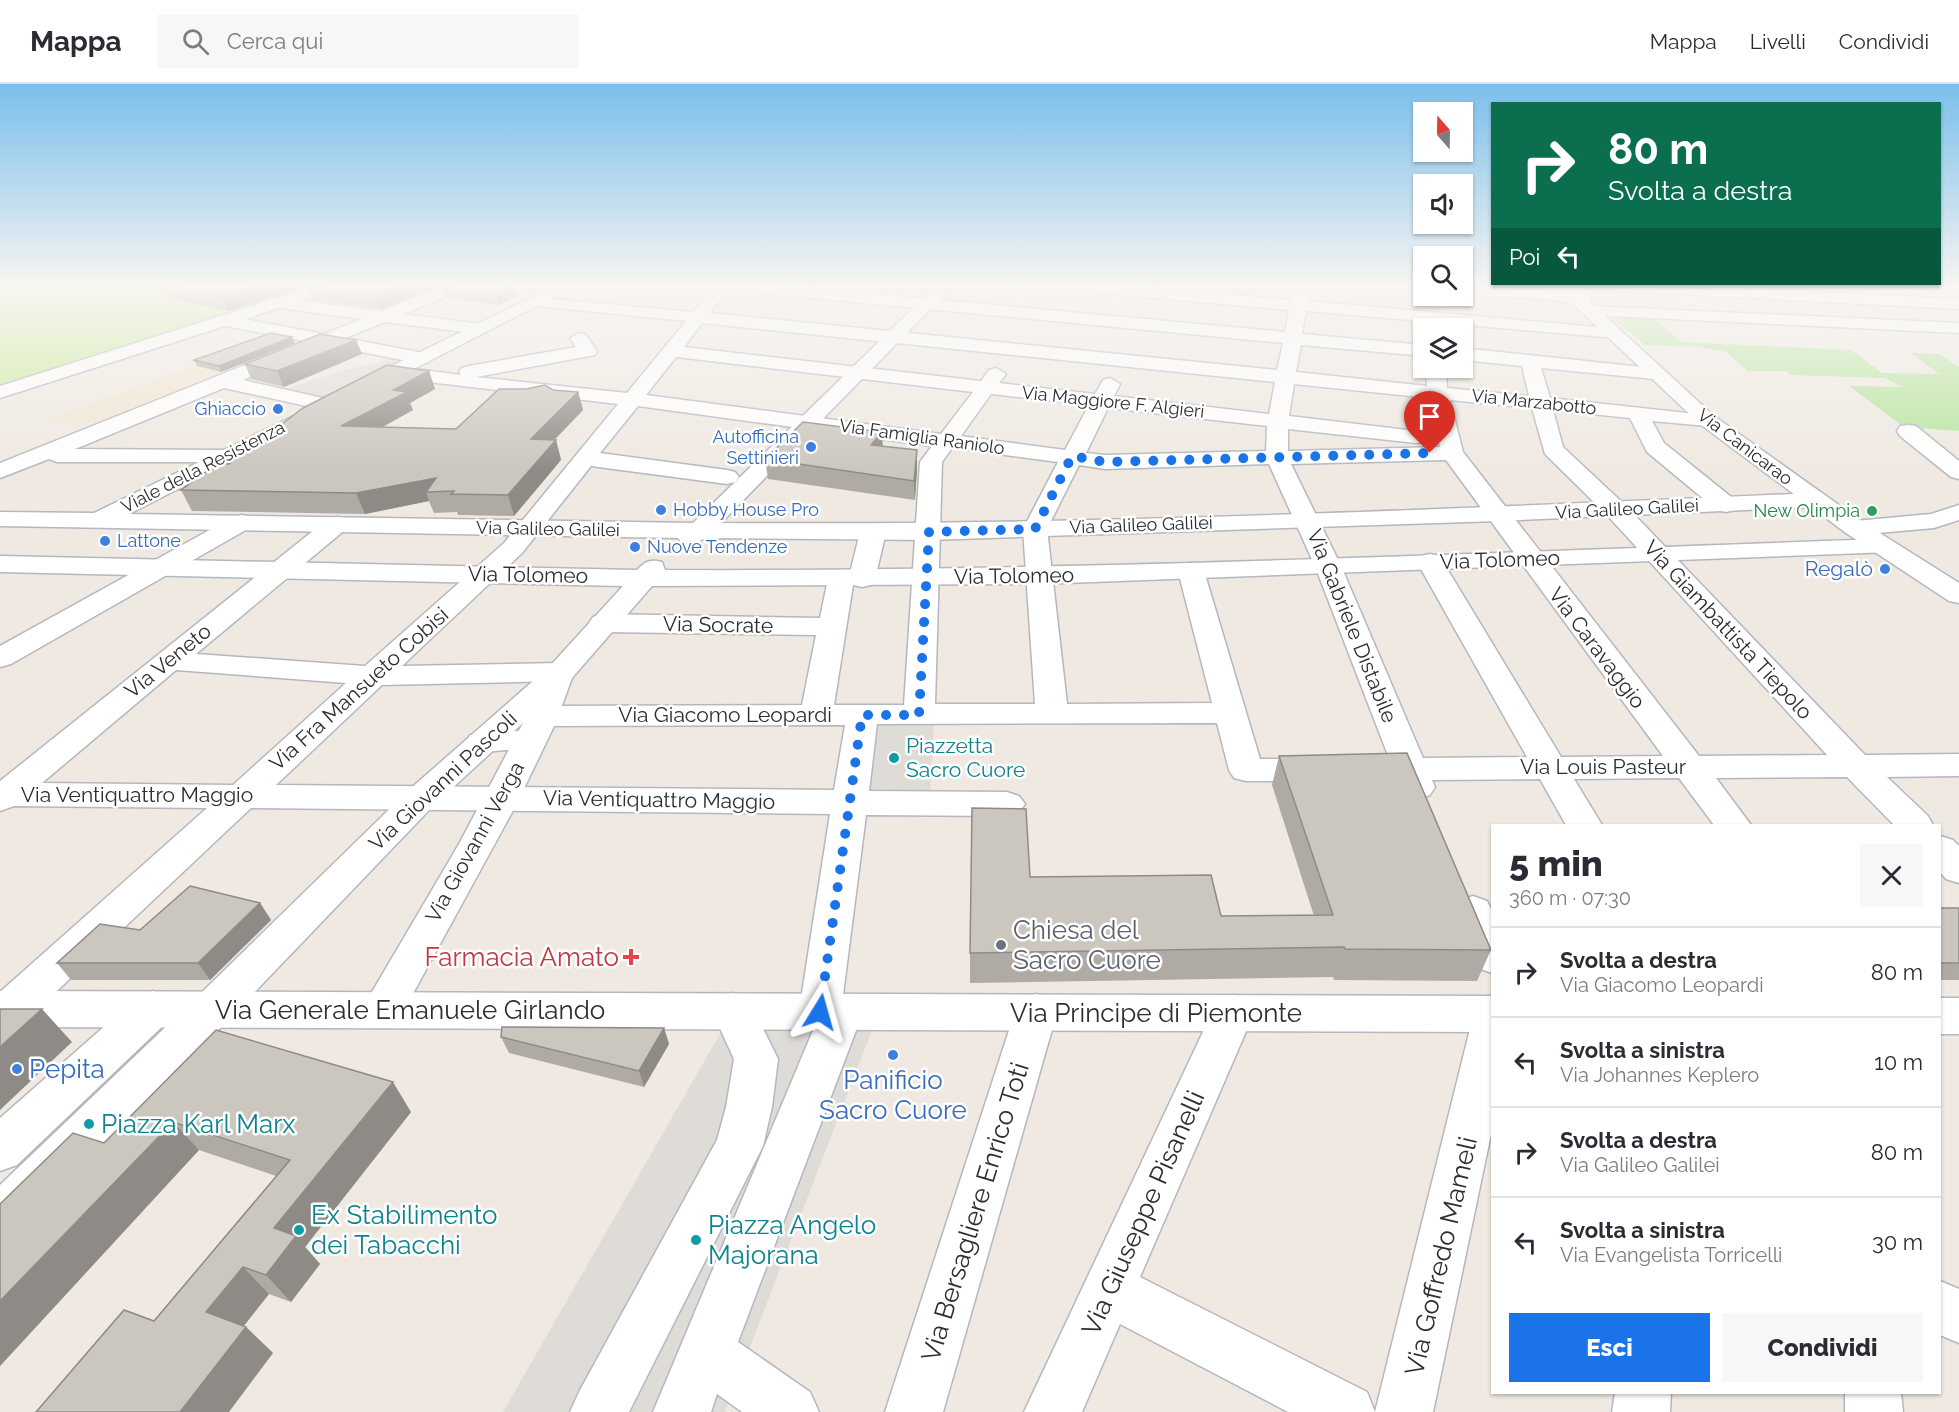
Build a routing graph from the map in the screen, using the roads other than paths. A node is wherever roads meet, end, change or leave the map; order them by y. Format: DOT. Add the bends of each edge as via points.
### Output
graph roads {
  1 [pos="140,348"];
  2 [pos="306,348"];
  3 [pos="369,348"];
  4 [pos="442,348"];
  5 [pos="586,348"];
  6 [pos="672,348"];
  7 [pos="873,348"];
  8 [pos="1004,348"];
  9 [pos="1130,348"];
  10 [pos="1292,348"];
  11 [pos="1391,348"];
  12 [pos="1629,348"];
  13 [pos="1014,349"];
  14 [pos="1413,350"];
  15 [pos="670,351"];
  16 [pos="1473,355"];
  17 [pos="422,358"];
  18 [pos="1123,360"];
  19 [pos="1530,361"];
  20 [pos="394,372"];
  21 [pos="848,372"];
  22 [pos="1653,373"];
  23 [pos="1286,377"];
  24 [pos="434,378"];
  25 [pos="1437,380"];
  26 [pos="221,381"];
  27 [pos="986,388"];
  28 [pos="0,392"];
  29 [pos="631,399"];
  30 [pos="1102,401"];
  31 [pos="1543,403"];
  32 [pos="329,405"];
  33 [pos="1638,413"];
  34 [pos="788,419"];
  35 [pos="1707,420"];
  36 [pos="1278,421"];
  37 [pos="809,422"];
  38 [pos="1908,431"];
  39 [pos="947,440"];
  40 [pos="1451,447"];
  41 [pos="0,454"];
  42 [pos="42,455"];
  43 [pos="1072,456"];
  44 [pos="223,457"];
  45 [pos="584,458"];
  46 [pos="1278,458"];
  47 [pos="0,471"];
  48 [pos="1959,472"];
  49 [pos="727,477"];
  50 [pos="1815,500"];
  51 [pos="1726,504"];
  52 [pos="1616,510"];
  53 [pos="1498,514"];
  54 [pos="1956,516"];
  55 [pos="0,519"];
  56 [pos="98,519"];
  57 [pos="1308,520"];
  58 [pos="242,522"];
  59 [pos="337,524"];
  60 [pos="1855,528"];
  61 [pos="527,529"];
  62 [pos="1035,529"];
  63 [pos="699,531"];
  64 [pos="873,532"];
  65 [pos="929,532"];
  66 [pos="671,540"];
  67 [pos="1883,547"];
  68 [pos="1658,556"];
  69 [pos="1530,559"];
  70 [pos="1430,562"];
  71 [pos="3,565"];
  72 [pos="1328,566"];
  73 [pos="159,568"];
  74 [pos="280,570"];
  75 [pos="1191,571"];
  76 [pos="485,574"];
  77 [pos="1040,576"];
  78 [pos="645,578"];
  79 [pos="926,578"];
  80 [pos="852,579"];
  81 [pos="1959,595"];
  82 [pos="603,623"];
  83 [pos="832,627"];
  84 [pos="0,658"];
  85 [pos="169,661"];
  86 [pos="561,672"];
  87 [pos="374,676"];
  88 [pos="1231,713"];
  89 [pos="1052,714"];
  90 [pos="816,715"];
  91 [pos="862,715"];
  92 [pos="919,715"];
  93 [pos="537,728"];
  94 [pos="482,742"];
  95 [pos="1959,765"];
  96 [pos="1687,766"];
  97 [pos="1550,767"];
  98 [pos="1857,767"];
  99 [pos="1410,769"];
  100 [pos="2,796"];
  101 [pos="241,796"];
  102 [pos="421,798"];
  103 [pos="501,798"];
  104 [pos="850,802"];
  105 [pos="1007,804"];
  106 [pos="1433,821"];
  107 [pos="1583,824"];
  108 [pos="1732,824"];
  109 [pos="1914,824"];
  110 [pos="1941,850"];
  111 [pos="1959,869"];
  112 [pos="1461,884"];
  113 [pos="1491,955"];
  114 [pos="5,1009"];
  115 [pos="153,1009"];
  116 [pos="212,1009"];
  117 [pos="383,1010"];
  118 [pos="733,1011"];
  119 [pos="831,1012"];
  120 [pos="1036,1012"];
  121 [pos="1233,1013"];
  122 [pos="1491,1014"];
  123 [pos="1941,1016"];
  124 [pos="1959,1016"];
  125 [pos="1491,1039"];
  126 [pos="1482,1125"];
  127 [pos="0,1149"];
  128 [pos="0,1219"];
  129 [pos="1108,1289"];
  130 [pos="1941,1308"];
  131 [pos="1959,1316"];
  132 [pos="722,1364"];
  133 [pos="1643,1394"];
  134 [pos="1873,1394"];
  135 [pos="599,1412"];
  136 [pos="682,1412"];
  137 [pos="790,1412"];
  138 [pos="914,1412"];
  139 [pos="1053,1412"];
  140 [pos="1347,1412"];
  141 [pos="1404,1412"];
  142 [pos="1641,1412"];
  143 [pos="1874,1412"];
  1 -- 28 [label="street"];
  2 -- 26 [label="street"];
  3 -- 17 [label="street"];
  4 -- 17 [label="street, Viale della Resistenza"];
  5 -- 24 [label="street" via="588,351"];
  6 -- 15 [label="street, Via Fra Mansueto Cobisi"];
  7 -- 21 [label="street, Via Giovanni Pascoli"];
  8 -- 13 [label="street, Via Marzabotto"];
  9 -- 18 [label="street"];
  10 -- 23 [label="street, Via Gabriele Distabile"];
  11 -- 14 [label="street"];
  12 -- 22 [label="street, Via Canicarao"];
  13 -- 18 [label="street, Via Marzabotto"];
  13 -- 27 [label="street"];
  15 -- 21 [label="street, Via Maggiore F. Algieri"];
  15 -- 29 [label="street, Via Fra Mansueto Cobisi"];
  16 -- 19 [label="street"];
  17 -- 20 [label="street, Viale della Resistenza"];
  18 -- 23 [label="street, Via Marzabotto"];
  18 -- 30 [label="street"];
  19 -- 22 [label="street"];
  19 -- 31 [label="street, Via Giambattista Tiepolo"];
  20 -- 24 [label="street, Via Famiglia Raniolo"];
  20 -- 32 [label="street, Viale della Resistenza"];
  21 -- 27 [label="street, Via Maggiore F. Algieri"];
  21 -- 34 [label="street, Via Giovanni Pascoli"];
  21 -- 37 [label="street, Via Giovanni Pascoli"];
  22 -- 35 [label="street, Via Canicarao"];
  23 -- 25 [label="street, Via Marzabotto"];
  23 -- 36 [label="street, Via Gabriele Distabile"];
  24 -- 29 [label="street, Via Famiglia Raniolo"];
  25 -- 31 [label="street, Via Marzabotto"];
  25 -- 40 [label="street, Via Caravaggio"];
  26 -- 32 [label="street"];
  26 -- 42 [label="street"];
  27 -- 30 [label="street, Via Maggiore F. Algieri"];
  27 -- 39 [label="street"];
  29 -- 34 [label="street, Via Famiglia Raniolo"];
  29 -- 45 [label="street, Via Fra Mansueto Cobisi"];
  30 -- 36 [label="street, Via Maggiore F. Algieri"];
  30 -- 43 [label="street"];
  31 -- 33 [label="street, Via Marzabotto"];
  31 -- 52 [label="street, Via Giambattista Tiepolo" via="1553,449"];
  32 -- 44 [label="street, Viale della Resistenza"];
  33 -- 35 [label="street, Via Marzabotto"];
  33 -- 51 [label="street" via="1655,447"];
  34 -- 37 [label="street, Via Famiglia Raniolo"];
  34 -- 49 [label="street, Via Giovanni Pascoli"];
  35 -- 50 [label="street, Via Canicarao"];
  36 -- 40 [label="street, Via Maggiore F. Algieri"];
  36 -- 46 [label="street, Via Gabriele Distabile"];
  37 -- 39 [label="street, Via Famiglia Raniolo"];
  37 -- 63 [label="street, Via Giovanni Pascoli"];
  38 -- 48 [label="street"];
  39 -- 43 [label="street, Via Famiglia Raniolo"];
  39 -- 65 [label="street" via="931,462"];
  40 -- 46 [label="street, Via Famiglia Raniolo"];
  40 -- 53 [label="street, Via Caravaggio"];
  41 -- 42 [label="street"];
  42 -- 44 [label="street"];
  42 -- 47 [label="street"];
  43 -- 46 [label="street, Via Famiglia Raniolo" via="1105,462"];
  43 -- 62 [label="street"];
  44 -- 56 [label="street, Viale della Resistenza"];
  45 -- 49 [label="street"];
  45 -- 61 [label="street, Via Fra Mansueto Cobisi"];
  46 -- 57 [label="street, Via Gabriele Distabile"];
  49 -- 66 [label="street, Via Giovanni Pascoli"];
  50 -- 51 [label="street, Via Galileo Galilei"];
  50 -- 60 [label="street, Via Canicarao"];
  51 -- 52 [label="street, Via Galileo Galilei"];
  52 -- 53 [label="street, Via Galileo Galilei"];
  52 -- 68 [label="street, Via Giambattista Tiepolo"];
  53 -- 57 [label="street, Via Galileo Galilei"];
  53 -- 69 [label="street, Via Caravaggio"];
  54 -- 60 [label="street"];
  55 -- 56 [label="street, Via Galileo Galilei"];
  56 -- 58 [label="street, Via Galileo Galilei"];
  56 -- 71 [label="street, Viale della Resistenza"];
  57 -- 62 [label="street, Via Galileo Galilei"];
  57 -- 72 [label="street, Via Gabriele Distabile"];
  58 -- 59 [label="street, Via Galileo Galilei"];
  58 -- 73 [label="street"];
  59 -- 61 [label="street, Via Galileo Galilei"];
  59 -- 74 [label="street, Via Veneto"];
  60 -- 67 [label="street, Via Canicarao"];
  61 -- 66 [label="street, Via Galileo Galilei"];
  61 -- 76 [label="street, Via Fra Mansueto Cobisi"];
  62 -- 65 [label="street, Via Galileo Galilei"];
  62 -- 77 [label="street"];
  63 -- 64 [label="street, Via Galileo Galilei"];
  63 -- 66 [label="street, Via Galileo Galilei"];
  64 -- 65 [label="street, Via Galileo Galilei"];
  64 -- 80 [label="street"];
  65 -- 79 [label="street"];
  66 -- 78 [label="street, Via Giovanni Pascoli"];
  67 -- 68 [label="street, Via Tolomeo"];
  67 -- 81 [label="street, Via Canicarao"];
  68 -- 69 [label="street, Via Tolomeo"];
  68 -- 98 [label="street, Via Giambattista Tiepolo"];
  69 -- 70 [label="street, Via Tolomeo"];
  69 -- 96 [label="street, Via Caravaggio"];
  70 -- 72 [label="street, Via Tolomeo"];
  70 -- 97 [label="street"];
  71 -- 73 [label="street, Via Tolomeo"];
  72 -- 75 [label="street, Via Tolomeo"];
  72 -- 99 [label="street, Via Gabriele Distabile"];
  73 -- 74 [label="street, Via Tolomeo"];
  73 -- 84 [label="street"];
  74 -- 76 [label="street, Via Tolomeo"];
  74 -- 85 [label="street, Via Veneto"];
  75 -- 77 [label="street, Via Tolomeo"];
  75 -- 88 [label="street"];
  76 -- 78 [label="street, Via Tolomeo"];
  76 -- 87 [label="street, Via Fra Mansueto Cobisi"];
  77 -- 79 [label="street, Via Tolomeo"];
  77 -- 89 [label="street"];
  78 -- 80 [label="street, Via Tolomeo"];
  78 -- 82 [label="street, Via Giovanni Pascoli"];
  79 -- 80 [label="street, Via Tolomeo"];
  79 -- 92 [label="street"];
  80 -- 83 [label="street"];
  82 -- 83 [label="street, Via Socrate"];
  82 -- 86 [label="street, Via Giovanni Pascoli"];
  83 -- 90 [label="street"];
  85 -- 87 [label="street"];
  85 -- 100 [label="street, Via Veneto"];
  86 -- 87 [label="street"];
  86 -- 93 [label="street, Via Giovanni Verga"];
  86 -- 94 [label="street, Via Giovanni Pascoli"];
  87 -- 101 [label="street, Via Fra Mansueto Cobisi"];
  88 -- 89 [label="street, Via Giacomo Leopardi"];
  88 -- 99 [label="street, Via Louis Pasteur" via="1246,770"];
  89 -- 92 [label="street, Via Giacomo Leopardi"];
  90 -- 91 [label="street, Via Giacomo Leopardi"];
  90 -- 93 [label="street, Via Giacomo Leopardi"];
  91 -- 92 [label="street, Via Giacomo Leopardi"];
  91 -- 104 [label="street"];
  93 -- 94 [label="street, Via Giacomo Leopardi"];
  93 -- 103 [label="street, Via Giovanni Verga"];
  94 -- 102 [label="street, Via Giovanni Pascoli"];
  95 -- 98 [label="street, Via Louis Pasteur"];
  96 -- 97 [label="street, Via Louis Pasteur"];
  96 -- 98 [label="street, Via Louis Pasteur"];
  96 -- 108 [label="street, Via Caravaggio"];
  97 -- 99 [label="street, Via Louis Pasteur"];
  97 -- 107 [label="street"];
  98 -- 109 [label="street, Via Giambattista Tiepolo"];
  99 -- 106 [label="street, Via Gabriele Distabile"];
  100 -- 101 [label="street, Via Ventiquattro Maggio"];
  101 -- 102 [label="street, Via Ventiquattro Maggio"];
  101 -- 114 [label="street, Via Fra Mansueto Cobisi"];
  102 -- 103 [label="street, Via Ventiquattro Maggio"];
  102 -- 116 [label="street, Via Giovanni Pascoli"];
  103 -- 104 [label="street, Via Ventiquattro Maggio"];
  103 -- 117 [label="street, Via Giovanni Verga"];
  104 -- 105 [label="street, Via Ventiquattro Maggio"];
  104 -- 119 [label="street"];
  110 -- 111 [label="street"];
  112 -- 113 [label="street"];
  114 -- 115 [label="street, Via Generale Emanuele Girlando"];
  115 -- 116 [label="street, Via Generale Emanuele Girlando"];
  115 -- 127 [label="street"];
  116 -- 117 [label="street, Via Generale Emanuele Girlando"];
  116 -- 128 [label="street, Via Giovanni Pascoli"];
  117 -- 118 [label="street, Via Generale Emanuele Girlando"];
  118 -- 119 [label="street, Via Generale Emanuele Girlando"];
  118 -- 135 [label="street" via="756,1059 738,1146"];
  119 -- 120 [label="street, Via Principe di Piemonte"];
  119 -- 132 [label="street"];
  120 -- 121 [label="street, Via Principe di Piemonte"];
  120 -- 138 [label="street, Via Bersagliere Enrico Toti"];
  121 -- 122 [label="street, Via Principe di Piemonte"];
  121 -- 129 [label="street, Via Giuseppe Pisanelli"];
  123 -- 124 [label="street"];
  125 -- 126 [label="street, Via Goffredo Mameli"];
  126 -- 141 [label="street, Via Goffredo Mameli"];
  129 -- 139 [label="street, Via Giuseppe Pisanelli"];
  129 -- 140 [label="street"];
  130 -- 131 [label="street"];
  132 -- 136 [label="street"];
  132 -- 137 [label="street"];
  133 -- 142 [label="street"];
  134 -- 143 [label="street"];
}
